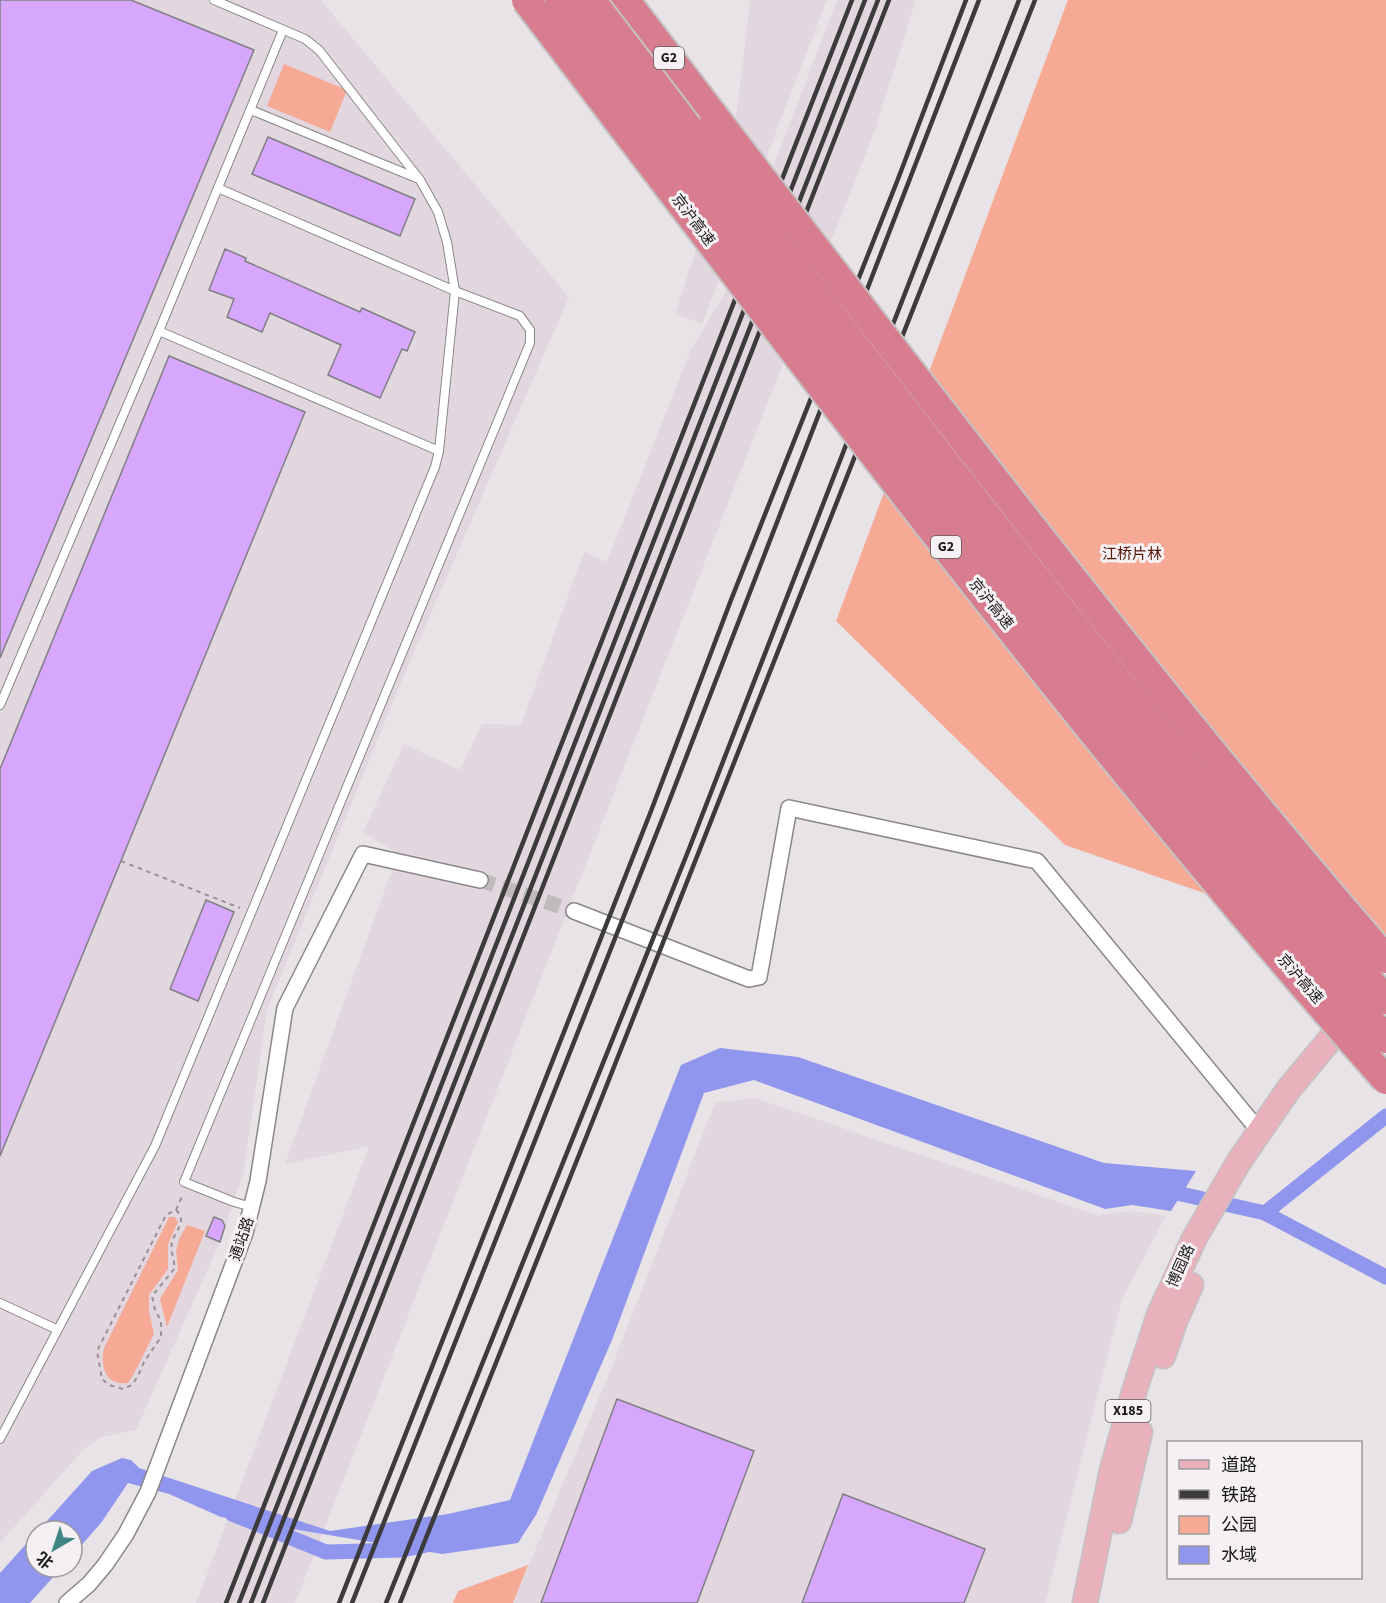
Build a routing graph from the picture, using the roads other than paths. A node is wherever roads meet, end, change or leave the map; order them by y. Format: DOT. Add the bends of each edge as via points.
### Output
graph roads {
  1 [pos="214,0"];
  2 [pos="525,0"];
  3 [pos="559,0"];
  4 [pos="591,0"];
  5 [pos="625,0"];
  6 [pos="283,30"];
  7 [pos="251,110"];
  8 [pos="420,180"];
  9 [pos="218,188"];
  10 [pos="455,291"];
  11 [pos="159,332"];
  12 [pos="439,451"];
  13 [pos="0,705"];
  14 [pos="480,880"];
  15 [pos="574,911"];
  16 [pos="1386,959"];
  17 [pos="1386,983"];
  18 [pos="1386,1002"];
  19 [pos="1386,1039"];
  20 [pos="1386,1080"];
  21 [pos="1260,1132"];
  22 [pos="1241,1174"];
  23 [pos="252,1207"];
  24 [pos="1208,1231"];
  25 [pos="0,1303"];
  26 [pos="57,1329"];
  27 [pos="0,1439"];
  28 [pos="67,1603"];
  29 [pos="1086,1603"];
  30 [pos="1102,1603"];
  1 -- 6 [label="lane"];
  2 -- 20 [label="highway, 京沪高速 / G2, bridge" via="1082,718 1219,886"];
  3 -- 19 [label="highway, 京沪高速 / G2, bridge" via="1023,601 1164,777"];
  4 -- 18 [label="highway, G2, bridge" via="1049,592"];
  5 -- 16 [label="highway, G2, bridge" via="1026,520 1280,836"];
  6 -- 7 [label="lane"];
  6 -- 8 [label="lane" via="319,50"];
  7 -- 8 [label="lane"];
  7 -- 9 [label="lane"];
  8 -- 10 [label="lane" via="438,212"];
  9 -- 10 [label="lane"];
  9 -- 11 [label="lane"];
  10 -- 12 [label="lane"];
  10 -- 23 [label="lane" via="520,316 530,330 530,343 184,1182"];
  11 -- 12 [label="lane"];
  11 -- 13 [label="lane"];
  12 -- 26 [label="lane" via="155,1146"];
  14 -- 23 [label="street, 通站路" via="363,854 285,1008"];
  15 -- 21 [label="street" via="749,979 759,977 789,808 1037,861"];
  17 -- 21 [label="main road, 博园路 / X185" via="1354,1011 1288,1090"];
  18 -- 22 [label="main road, 博园路 / X185" via="1299,1098"];
  21 -- 22 [label="main road, 博园路 / X185"];
  22 -- 24 [label="main road, 博园路 / X185"];
  23 -- 28 [label="street, 通站路" via="148,1491 105,1565"];
  24 -- 29 [label="main road, 博园路 / X185" via="1159,1315 1112,1470"];
  24 -- 30 [label="main road, 博园路 / X185" via="1149,1397"];
  25 -- 26 [label="lane"];
  26 -- 27 [label="lane"];
}
